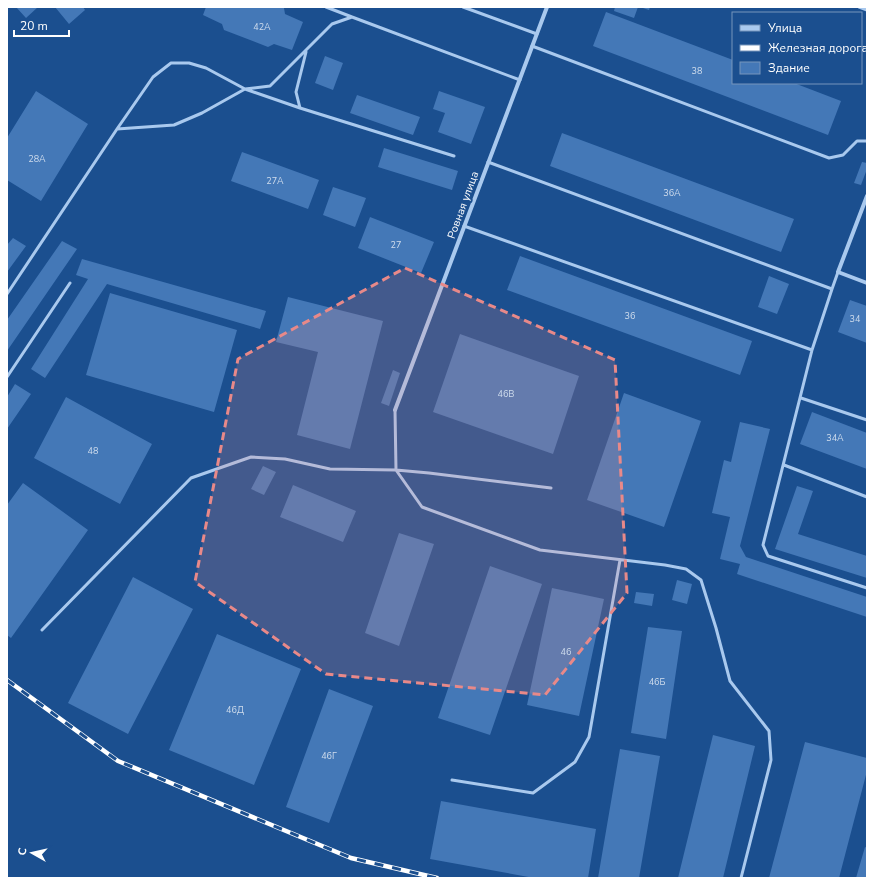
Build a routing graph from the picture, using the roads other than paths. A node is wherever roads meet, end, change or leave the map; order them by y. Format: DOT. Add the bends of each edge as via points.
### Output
graph roads {
  1 [pos="326,7"];
  2 [pos="463,7"];
  3 [pos="547,7"];
  4 [pos="859,7"];
  5 [pos="867,10"];
  6 [pos="352,17"];
  7 [pos="537,34"];
  8 [pos="532,46"];
  9 [pos="306,50"];
  10 [pos="520,80"];
  11 [pos="244,89"];
  12 [pos="300,108"];
  13 [pos="116,129"];
  14 [pos="867,141"];
  15 [pos="454,156"];
  16 [pos="488,162"];
  17 [pos="867,196"];
  18 [pos="464,226"];
  19 [pos="838,272"];
  20 [pos="70,283"];
  21 [pos="867,283"];
  22 [pos="832,288"];
  23 [pos="7,294"];
  24 [pos="812,350"];
  25 [pos="7,377"];
  26 [pos="801,398"];
  27 [pos="395,410"];
  28 [pos="867,420"];
  29 [pos="784,465"];
  30 [pos="396,470"];
  31 [pos="552,488"];
  32 [pos="867,497"];
  33 [pos="620,560"];
  34 [pos="867,588"];
  35 [pos="42,630"];
  36 [pos="452,780"];
  37 [pos="741,878"];
  1 -- 6 [label="lane"];
  2 -- 7 [label="lane"];
  3 -- 7 [label="street, Ровная улица"];
  4 -- 5 [label="lane"];
  6 -- 9 [label="lane" via="332,24"];
  6 -- 10 [label="lane"];
  7 -- 8 [label="street, Ровная улица"];
  8 -- 10 [label="street, Ровная улица"];
  8 -- 14 [label="lane" via="829,158 843,155 857,141"];
  9 -- 11 [label="lane" via="270,86"];
  9 -- 12 [label="lane" via="296,92"];
  10 -- 16 [label="street, Ровная улица"];
  11 -- 12 [label="lane"];
  11 -- 13 [label="lane" via="202,114 174,125"];
  11 -- 13 [label="lane" via="206,68 189,63 171,63 153,77"];
  12 -- 15 [label="lane"];
  13 -- 23 [label="lane"];
  16 -- 18 [label="street, Ровная улица"];
  16 -- 22 [label="lane"];
  17 -- 19 [label="street"];
  18 -- 24 [label="lane"];
  18 -- 27 [label="street, Ровная улица"];
  19 -- 21 [label="street"];
  19 -- 22 [label="lane"];
  20 -- 25 [label="lane"];
  22 -- 24 [label="lane"];
  24 -- 26 [label="lane"];
  26 -- 28 [label="lane"];
  26 -- 29 [label="lane"];
  27 -- 30 [label="lane"];
  29 -- 32 [label="lane"];
  29 -- 34 [label="lane" via="763,546 768,556"];
  30 -- 31 [label="lane"];
  30 -- 33 [label="lane" via="422,507 540,550"];
  30 -- 35 [label="lane" via="330,469 285,459 251,456 191,478"];
  33 -- 36 [label="lane" via="589,737 575,762 533,793"];
  33 -- 37 [label="lane" via="686,569 701,580 730,681 769,731 771,760"];
}
